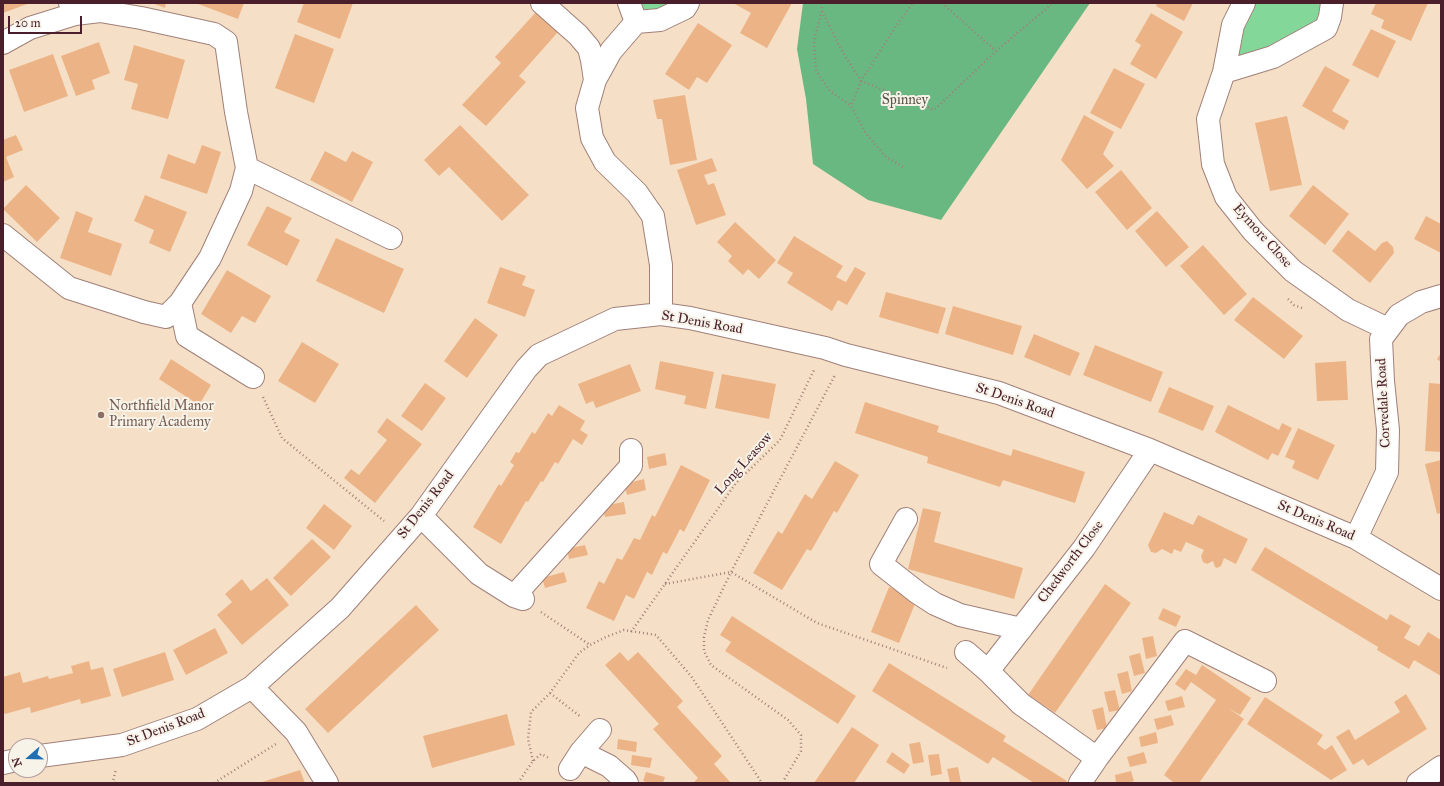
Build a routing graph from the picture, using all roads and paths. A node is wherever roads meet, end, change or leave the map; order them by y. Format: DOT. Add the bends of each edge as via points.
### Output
graph roads {
  1 [pos="542,3"];
  2 [pos="688,3"];
  3 [pos="822,3"];
  4 [pos="913,3"];
  5 [pos="942,3"];
  6 [pos="1053,3"];
  7 [pos="1244,3"];
  8 [pos="1332,3"];
  9 [pos="73,9"];
  10 [pos="822,11"];
  11 [pos="632,12"];
  12 [pos="3,43"];
  13 [pos="996,51"];
  14 [pos="1224,72"];
  15 [pos="594,80"];
  16 [pos="861,81"];
  17 [pos="851,106"];
  18 [pos="903,167"];
  19 [pos="247,168"];
  20 [pos="3,235"];
  21 [pos="391,238"];
  22 [pos="1441,296"];
  23 [pos="180,303"];
  24 [pos="661,314"];
  25 [pos="1388,329"];
  26 [pos="825,348"];
  27 [pos="846,355"];
  28 [pos="253,377"];
  29 [pos="631,450"];
  30 [pos="1150,450"];
  31 [pos="421,516"];
  32 [pos="906,519"];
  33 [pos="403,536"];
  34 [pos="1356,538"];
  35 [pos="731,572"];
  36 [pos="664,584"];
  37 [pos="1441,589"];
  38 [pos="518,598"];
  39 [pos="1021,629"];
  40 [pos="631,632"];
  41 [pos="590,645"];
  42 [pos="966,652"];
  43 [pos="988,671"];
  44 [pos="1265,681"];
  45 [pos="252,687"];
  46 [pos="550,693"];
  47 [pos="600,730"];
  48 [pos="296,732"];
  49 [pos="48,755"];
  50 [pos="1097,758"];
  51 [pos="1441,767"];
  52 [pos="783,782"];
  53 [pos="214,783"];
  54 [pos="327,783"];
  55 [pos="518,783"];
  56 [pos="627,783"];
  57 [pos="762,783"];
  58 [pos="1080,783"];
  59 [pos="1418,783"];
  1 -- 15 [label="street" via="589,48"];
  2 -- 11 [label="street" via="684,8 660,20"];
  3 -- 10 [label="path"];
  4 -- 16 [label="path"];
  5 -- 13 [label="path"];
  6 -- 13 [label="path"];
  7 -- 14 [label="street, Eymore Close" via="1233,25"];
  8 -- 14 [label="street" via="1326,28 1273,57"];
  9 -- 12 [label="street"];
  9 -- 19 [label="street" via="142,18 214,34 226,42"];
  10 -- 16 [label="path"];
  10 -- 17 [label="path" via="814,40 816,71 830,91"];
  11 -- 15 [label="street"];
  13 -- 16 [label="path" via="934,110"];
  14 -- 25 [label="street, Eymore Close" via="1208,118 1212,164 1226,197 1253,231 1293,271 1348,310"];
  15 -- 24 [label="street" via="587,108 592,138 605,162 637,193 653,216 661,265"];
  16 -- 17 [label="path"];
  17 -- 18 [label="path" via="865,132 886,156"];
  19 -- 21 [label="street"];
  19 -- 23 [label="street" via="241,191 210,258"];
  20 -- 23 [label="street" via="69,288 144,312 166,316"];
  22 -- 25 [label="street, Corvedale Road" via="1421,302 1399,315"];
  23 -- 28 [label="street" via="187,336"];
  24 -- 26 [label="street, St Denis Road"];
  24 -- 31 [label="street, St Denis Road" via="615,319 539,355 526,369"];
  25 -- 34 [label="street, Corvedale Road" via="1381,338 1388,430 1387,472"];
  26 -- 27 [label="street, St Denis Road"];
  26 -- 36 [label="path, Long Leasow" via="780,440 736,483"];
  27 -- 30 [label="street, St Denis Road" via="999,393"];
  27 -- 35 [label="path"];
  28 -- 33 [label="path" via="282,438"];
  29 -- 38 [label="street" via="631,466"];
  30 -- 34 [label="street, St Denis Road"];
  30 -- 39 [label="street, Chedworth Close" via="1084,548"];
  31 -- 33 [label="street, St Denis Road"];
  31 -- 38 [label="street" via="479,574"];
  32 -- 39 [label="street" via="881,564 935,604 960,615"];
  33 -- 45 [label="street, St Denis Road" via="340,608"];
  34 -- 37 [label="street, St Denis Road"];
  35 -- 36 [label="path"];
  35 -- 42 [label="path" via="818,623 951,669"];
  35 -- 52 [label="path" via="708,620 704,651 711,665 788,720 801,735 801,751"];
  36 -- 40 [label="path, Long Leasow"];
  38 -- 41 [label="path"];
  39 -- 43 [label="street, Chedworth Close"];
  40 -- 41 [label="path" via="624,630"];
  40 -- 57 [label="path" via="656,635 691,676"];
  41 -- 46 [label="path" via="579,653"];
  42 -- 43 [label="street"];
  43 -- 50 [label="street" via="1021,704"];
  44 -- 50 [label="street" via="1185,641"];
  45 -- 48 [label="street"];
  45 -- 49 [label="street, St Denis Road" via="197,719 122,745"];
  46 -- 47 [label="path"];
  46 -- 55 [label="path" via="531,712 528,738 533,761"];
  47 -- 56 [label="street" via="575,761 609,766"];
  48 -- 53 [label="path"];
  48 -- 54 [label="street"];
  50 -- 58 [label="street"];
  51 -- 59 [label="street"];
}
